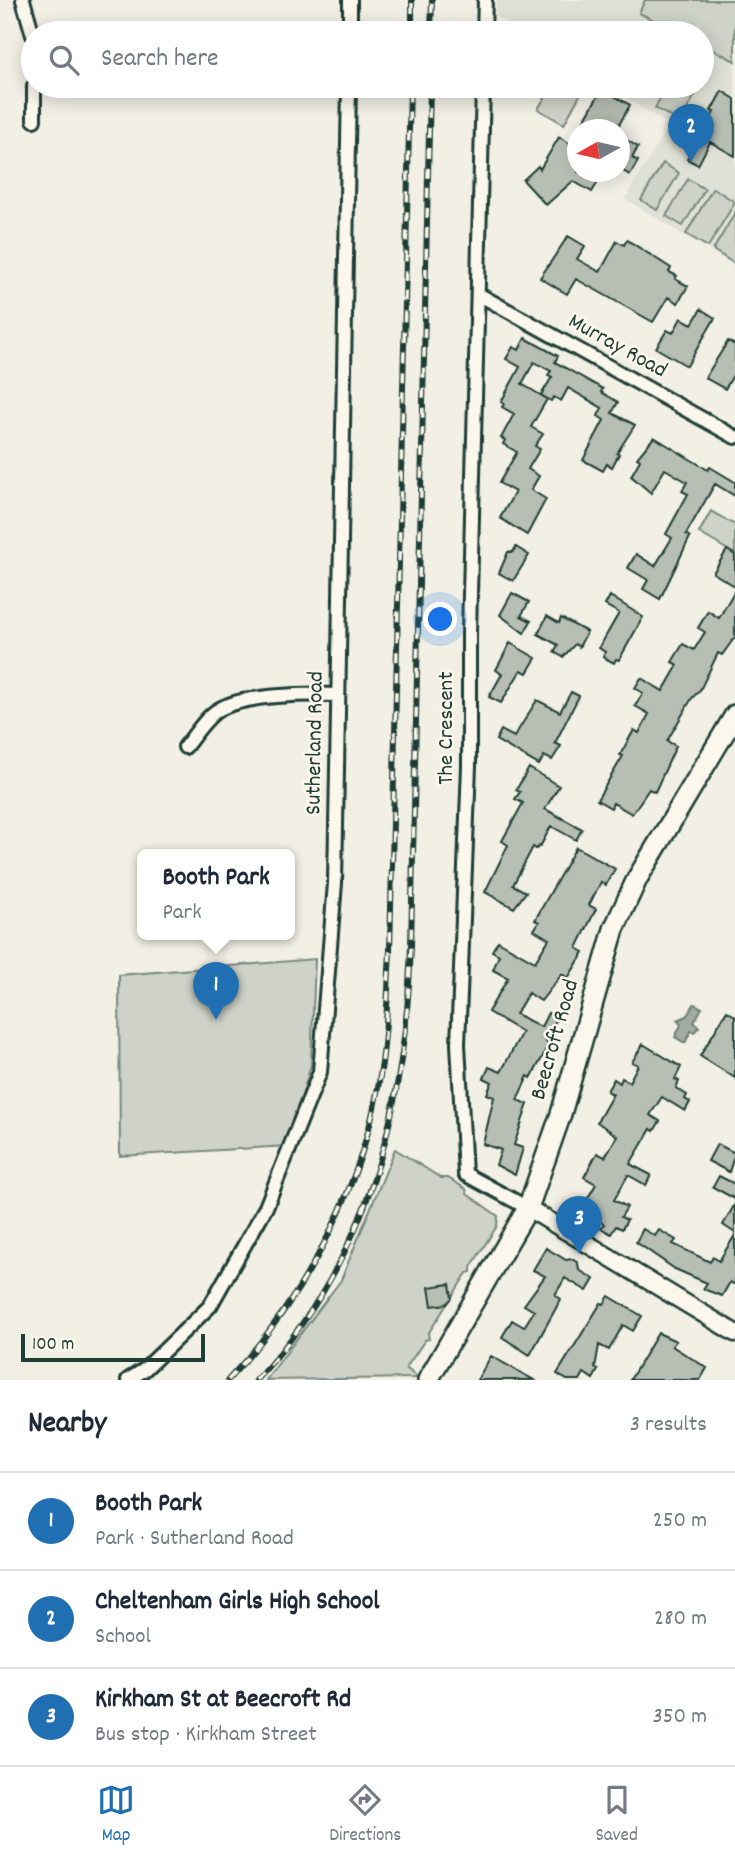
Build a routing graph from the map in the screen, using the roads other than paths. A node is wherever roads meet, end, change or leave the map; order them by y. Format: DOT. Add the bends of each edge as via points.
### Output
graph roads {
  1 [pos="23,0"];
  2 [pos="350,0"];
  3 [pos="485,0"];
  4 [pos="29,21"];
  5 [pos="350,21"];
  6 [pos="484,21"];
  7 [pos="34,98"];
  8 [pos="349,98"];
  9 [pos="483,98"];
  10 [pos="34,120"];
  11 [pos="478,293"];
  12 [pos="735,437"];
  13 [pos="338,695"];
  14 [pos="735,715"];
  15 [pos="185,747"];
  16 [pos="527,1208"];
  17 [pos="735,1333"];
  18 [pos="128,1380"];
  19 [pos="428,1380"];
  1 -- 4 [label="street"];
  2 -- 5 [label="street"];
  3 -- 6 [label="street"];
  7 -- 10 [label="street"];
  8 -- 13 [label="street, Sutherland Road"];
  9 -- 11 [label="street, The Crescent"];
  11 -- 12 [label="street, Murray Road"];
  11 -- 16 [label="street, The Crescent" via="458,1058 465,1174"];
  13 -- 15 [label="street" via="252,700 218,710"];
  13 -- 18 [label="street, Sutherland Road" via="335,883 320,1072 266,1207 210,1306"];
  14 -- 16 [label="main road, Beecroft Road" via="636,879 614,929 561,1114"];
  16 -- 17 [label="street"];
  16 -- 19 [label="main road, Beecroft Road"];
}
